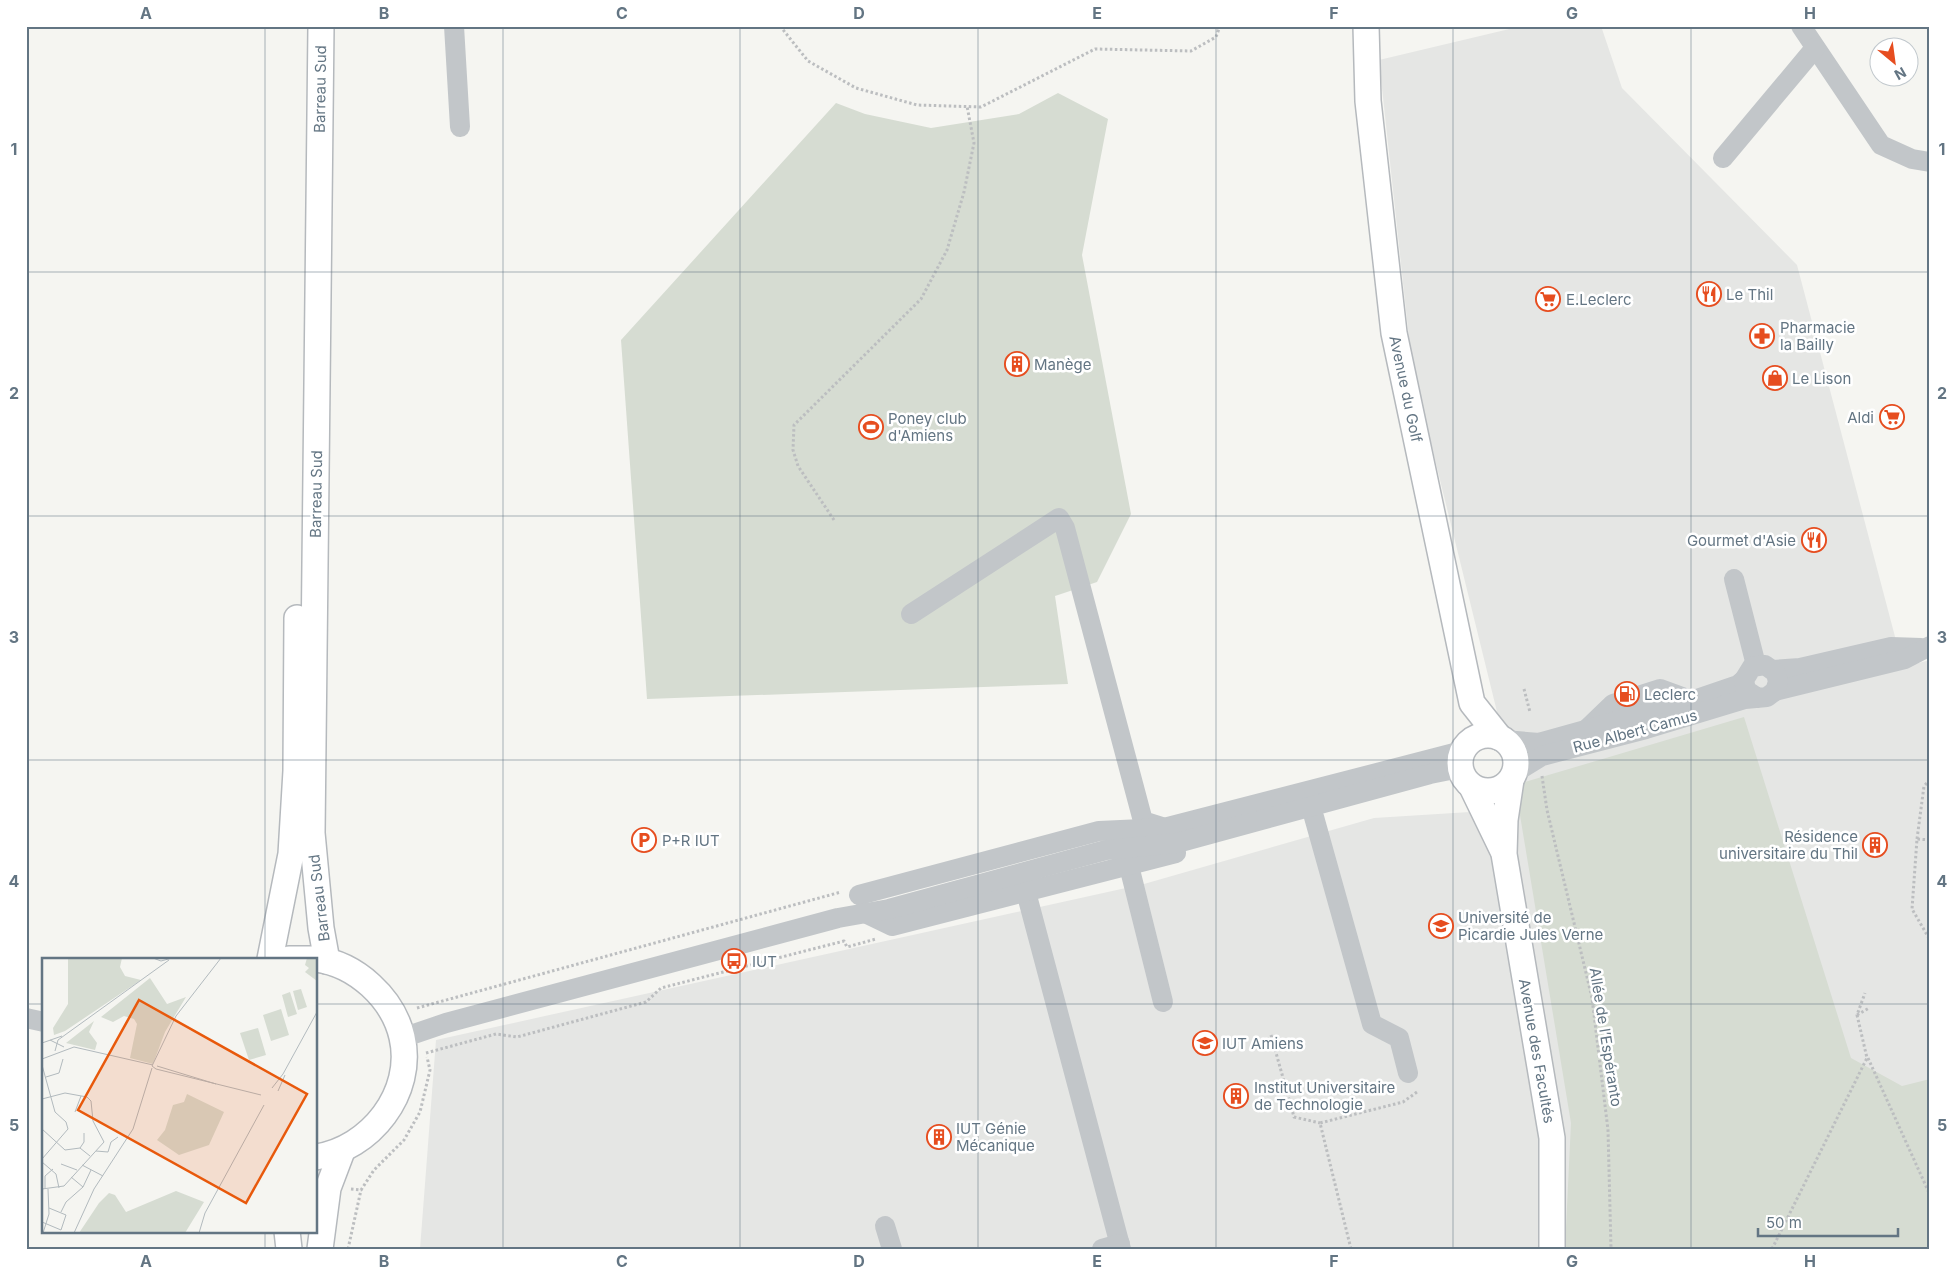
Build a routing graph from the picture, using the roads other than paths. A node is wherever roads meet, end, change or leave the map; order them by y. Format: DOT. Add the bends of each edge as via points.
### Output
graph roads {
  1 [pos="305,26"];
  2 [pos="321,26"];
  3 [pos="454,26"];
  4 [pos="1366,26"];
  5 [pos="1801,26"];
  6 [pos="1815,48"];
  7 [pos="460,127"];
  8 [pos="1722,158"];
  9 [pos="1930,162"];
  10 [pos="1734,579"];
  11 [pos="910,614"];
  12 [pos="1926,647"];
  13 [pos="1758,671"];
  14 [pos="1766,695"];
  15 [pos="1472,703"];
  16 [pos="1502,738"];
  17 [pos="1465,767"];
  18 [pos="1512,776"];
  19 [pos="1314,817"];
  20 [pos="1164,828"];
  21 [pos="1088,834"];
  22 [pos="1504,854"];
  23 [pos="1127,857"];
  24 [pos="1027,871"];
  25 [pos="1026,892"];
  26 [pos="861,904"];
  27 [pos="270,958"];
  28 [pos="319,959"];
  29 [pos="1163,1002"];
  30 [pos="402,1038"];
  31 [pos="1408,1073"];
  32 [pos="342,1151"];
  33 [pos="318,1157"];
  34 [pos="885,1226"];
  35 [pos="287,1232"];
  36 [pos="1114,1247"];
  37 [pos="289,1249"];
  38 [pos="320,1249"];
  39 [pos="892,1249"];
  40 [pos="1552,1249"];
  1 -- 27 [label="main road, Barreau Sud" via="296,771 290,854"];
  2 -- 28 [label="main road, Barreau Sud" via="312,833 321,928"];
  3 -- 7 [label="street"];
  4 -- 15 [label="main road, Avenue du Golf" via="1368,101 1394,332"];
  5 -- 6 [label="street"];
  6 -- 8 [label="street"];
  6 -- 9 [label="street" via="1881,145 1912,159"];
  10 -- 13 [label="street"];
  11 -- 20 [label="street" via="1059,518 1065,528 1143,821"];
  12 -- 13 [label="street, Rue Albert Camus" via="1890,647 1800,668"];
  12 -- 14 [label="street, Rue Albert Camus" via="1905,658"];
  13 -- 14 [label="street" via="1778,682"];
  13 -- 14 [label="street" via="1746,690"];
  13 -- 16 [label="street, Rue Albert Camus" via="1738,685 1538,744"];
  14 -- 18 [label="street, Rue Albert Camus" via="1542,756"];
  15 -- 16 [label="main road, Avenue du Golf"];
  15 -- 17 [label="main road"];
  16 -- 17 [label="main road" via="1482,735"];
  16 -- 18 [label="main road" via="1516,758"];
  17 -- 18 [label="main road" via="1482,791 1503,787"];
  17 -- 19 [label="street" via="1444,783"];
  17 -- 20 [label="street"];
  17 -- 22 [label="main road, Avenue des Facultés"];
  17 -- 23 [label="street" via="1421,776"];
  18 -- 22 [label="main road, Avenue des Facultés"];
  19 -- 23 [label="street"];
  19 -- 31 [label="street" via="1372,1024 1399,1038"];
  20 -- 21 [label="street"];
  20 -- 23 [label="street" via="1129,838"];
  21 -- 24 [label="street" via="1078,843 1037,856"];
  21 -- 26 [label="street" via="942,873 932,884"];
  22 -- 40 [label="main road, Avenue des Facultés" via="1552,1138"];
  23 -- 24 [label="street" via="1106,850"];
  23 -- 25 [label="street"];
  23 -- 29 [label="street"];
  24 -- 25 [label="street"];
  24 -- 26 [label="street" via="888,909"];
  25 -- 26 [label="street" via="892,926"];
  25 -- 36 [label="street"];
  26 -- 30 [label="street"];
  28 -- 30 [label="main road" via="359,975 380,995"];
  30 -- 32 [label="main road" via="403,1062 394,1099 383,1118 366,1135"];
  32 -- 33 [label="main road"];
  32 -- 38 [label="main road" via="328,1188"];
  34 -- 39 [label="street"];
  35 -- 37 [label="main road"];
}
